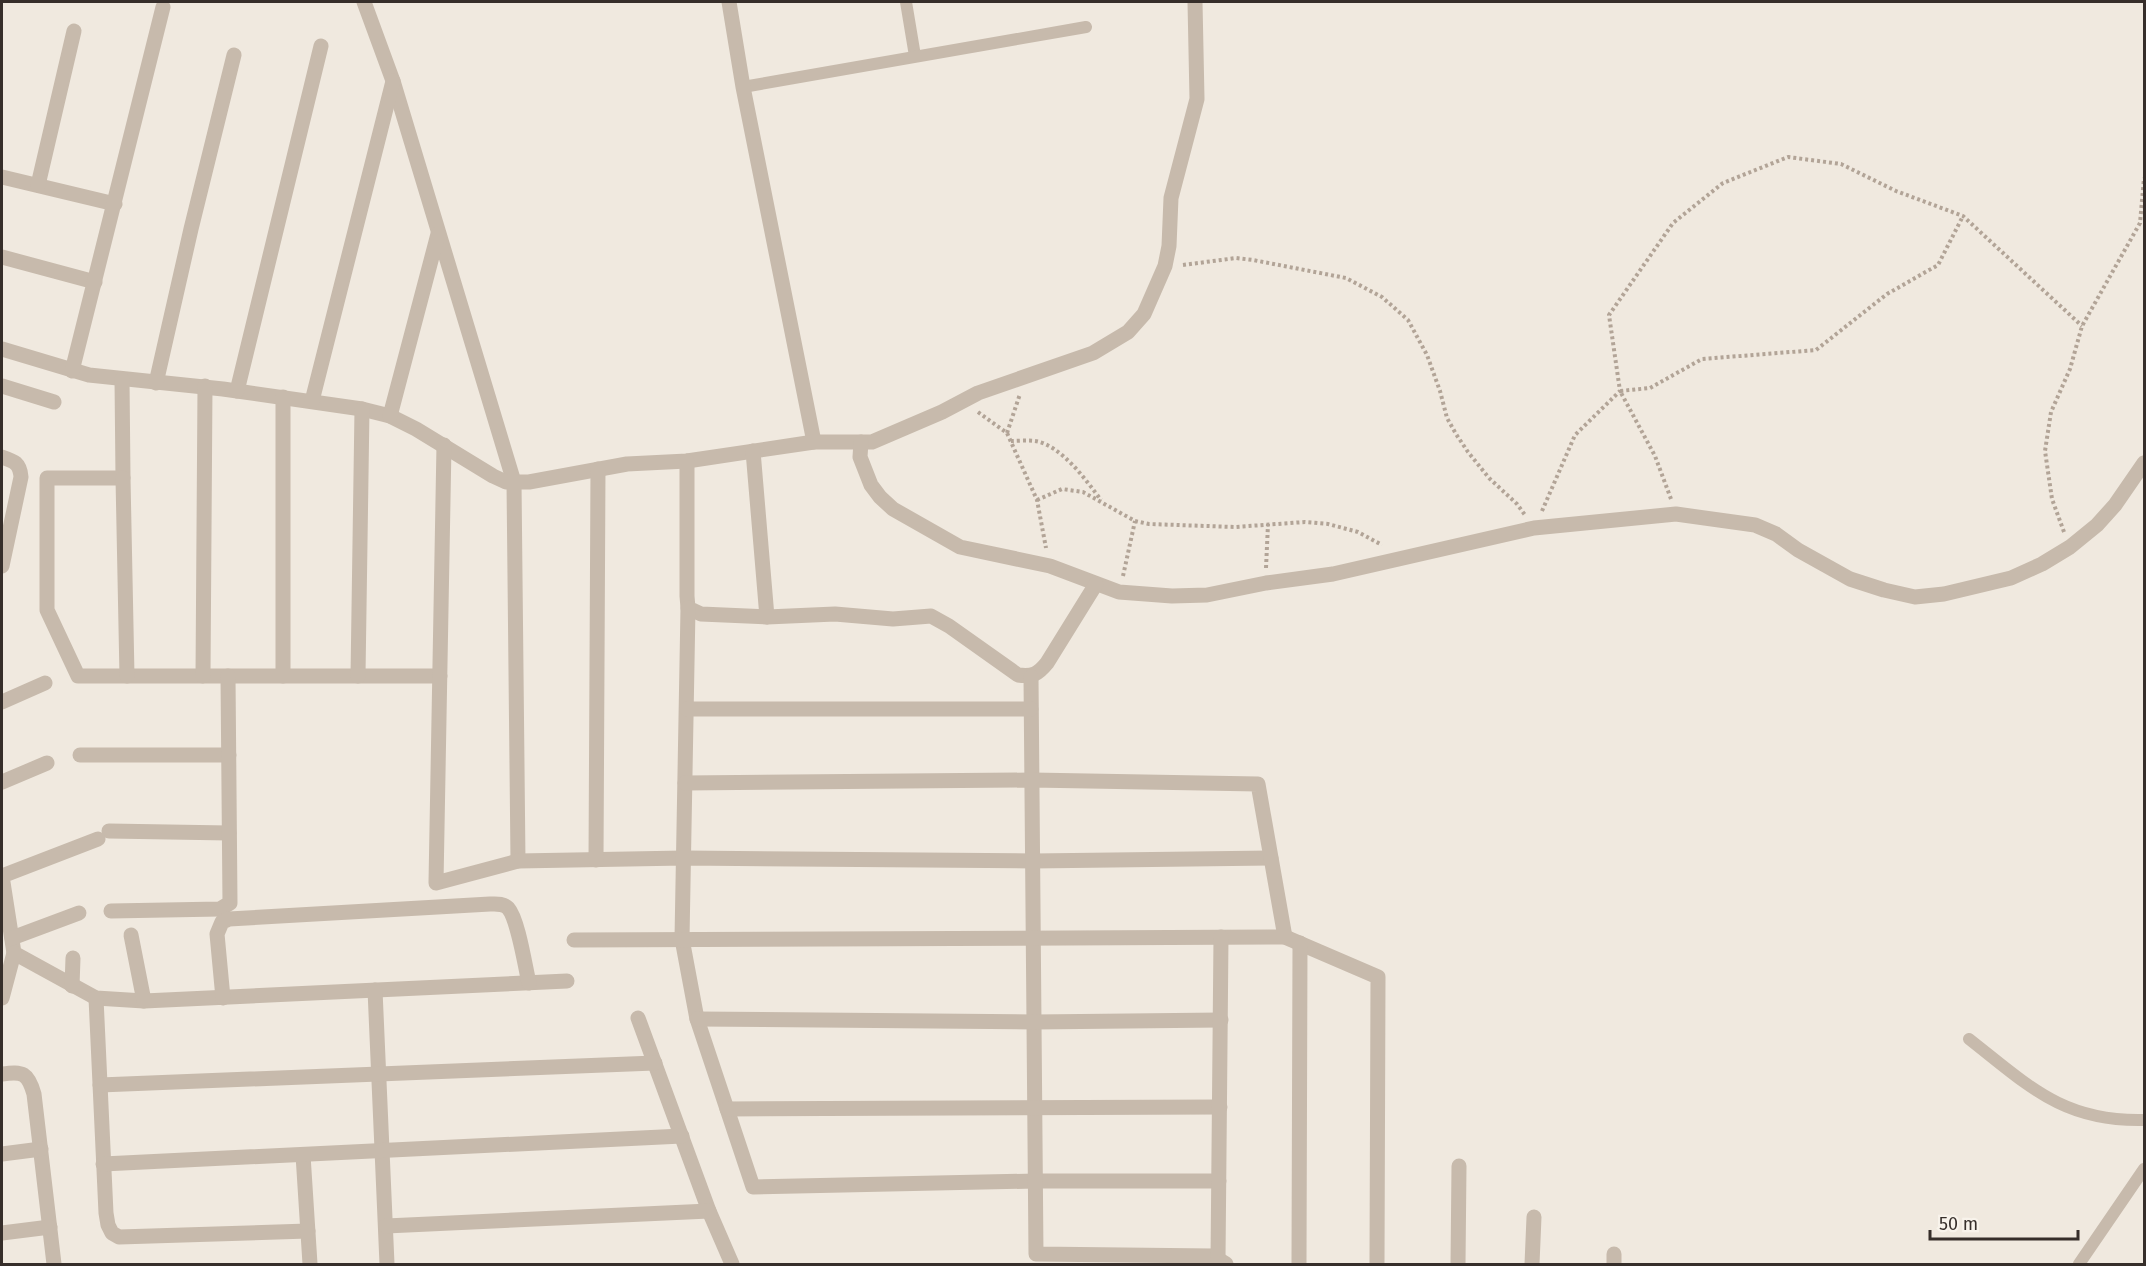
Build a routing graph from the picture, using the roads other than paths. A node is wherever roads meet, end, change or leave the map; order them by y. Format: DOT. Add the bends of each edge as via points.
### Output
graph roads {
  1 [pos="364,2"];
  2 [pos="729,2"];
  3 [pos="906,2"];
  4 [pos="1195,2"];
  5 [pos="163,8"];
  6 [pos="1086,27"];
  7 [pos="74,31"];
  8 [pos="321,46"];
  9 [pos="234,55"];
  10 [pos="915,56"];
  11 [pos="393,81"];
  12 [pos="743,87"];
  13 [pos="2,177"];
  14 [pos="38,185"];
  15 [pos="115,204"];
  16 [pos="439,232"];
  17 [pos="2,257"];
  18 [pos="95,282"];
  19 [pos="2,349"];
  20 [pos="72,371"];
  21 [pos="122,379"];
  22 [pos="156,383"];
  23 [pos="2,386"];
  24 [pos="204,386"];
  25 [pos="237,391"];
  26 [pos="283,397"];
  27 [pos="312,401"];
  28 [pos="54,402"];
  29 [pos="362,409"];
  30 [pos="390,416"];
  31 [pos="814,442"];
  32 [pos="861,442"];
  33 [pos="444,445"];
  34 [pos="753,451"];
  35 [pos="2,457"];
  36 [pos="687,461"];
  37 [pos="2145,463"];
  38 [pos="597,469"];
  39 [pos="123,478"];
  40 [pos="514,482"];
  41 [pos="2,566"];
  42 [pos="1096,584"];
  43 [pos="688,608"];
  44 [pos="767,617"];
  45 [pos="127,676"];
  46 [pos="203,676"];
  47 [pos="228,676"];
  48 [pos="283,676"];
  49 [pos="358,676"];
  50 [pos="440,676"];
  51 [pos="1031,677"];
  52 [pos="45,683"];
  53 [pos="2,702"];
  54 [pos="687,709"];
  55 [pos="1032,709"];
  56 [pos="80,755"];
  57 [pos="229,755"];
  58 [pos="47,763"];
  59 [pos="1032,780"];
  60 [pos="2,782"];
  61 [pos="685,783"];
  62 [pos="230,833"];
  63 [pos="684,858"];
  64 [pos="1271,858"];
  65 [pos="596,860"];
  66 [pos="518,861"];
  67 [pos="1033,861"];
  68 [pos="111,910"];
  69 [pos="79,913"];
  70 [pos="131,935"];
  71 [pos="1033,937"];
  72 [pos="1221,937"];
  73 [pos="1285,937"];
  74 [pos="682,939"];
  75 [pos="574,940"];
  76 [pos="1300,944"];
  77 [pos="13,946"];
  78 [pos="73,958"];
  79 [pos="567,981"];
  80 [pos="529,982"];
  81 [pos="72,986"];
  82 [pos="375,990"];
  83 [pos="2,998"];
  84 [pos="96,998"];
  85 [pos="223,998"];
  86 [pos="144,1001"];
  87 [pos="638,1017"];
  88 [pos="697,1019"];
  89 [pos="1221,1020"];
  90 [pos="1034,1022"];
  91 [pos="1969,1039"];
  92 [pos="655,1063"];
  93 [pos="2,1074"];
  94 [pos="379,1074"];
  95 [pos="100,1085"];
  96 [pos="1035,1107"];
  97 [pos="1220,1107"];
  98 [pos="727,1108"];
  99 [pos="2145,1120"];
  100 [pos="682,1136"];
  101 [pos="41,1149"];
  102 [pos="382,1151"];
  103 [pos="2,1154"];
  104 [pos="303,1155"];
  105 [pos="103,1164"];
  106 [pos="1459,1166"];
  107 [pos="2145,1169"];
  108 [pos="1035,1181"];
  109 [pos="1219,1181"];
  110 [pos="709,1211"];
  111 [pos="1534,1217"];
  112 [pos="50,1227"];
  113 [pos="386,1227"];
  114 [pos="308,1231"];
  115 [pos="2,1233"];
  116 [pos="1222,1262"];
  117 [pos="54,1264"];
  118 [pos="310,1264"];
  119 [pos="387,1264"];
  120 [pos="732,1264"];
  121 [pos="1299,1264"];
  122 [pos="1377,1264"];
  123 [pos="1458,1264"];
  124 [pos="1533,1264"];
  125 [pos="2079,1264"];
  1 -- 11 [label="street"];
  2 -- 12 [label="street"];
  3 -- 10 [label="lane"];
  4 -- 32 [label="street" via="1197,99 1172,198 1165,266 1144,314 1128,332 1093,353 978,393 872,442"];
  5 -- 15 [label="street"];
  6 -- 10 [label="lane"];
  7 -- 14 [label="street"];
  8 -- 25 [label="street"];
  9 -- 22 [label="street"];
  10 -- 12 [label="lane"];
  11 -- 16 [label="street"];
  11 -- 27 [label="street"];
  12 -- 31 [label="street"];
  13 -- 14 [label="street"];
  14 -- 15 [label="street"];
  15 -- 18 [label="street"];
  16 -- 30 [label="street"];
  16 -- 40 [label="street"];
  17 -- 18 [label="street"];
  18 -- 20 [label="street"];
  19 -- 20 [label="street"];
  20 -- 21 [label="street"];
  21 -- 22 [label="street"];
  21 -- 39 [label="street"];
  22 -- 24 [label="street"];
  23 -- 28 [label="street"];
  24 -- 25 [label="street"];
  24 -- 46 [label="street"];
  25 -- 26 [label="street"];
  26 -- 27 [label="street"];
  26 -- 48 [label="street"];
  27 -- 29 [label="street"];
  29 -- 30 [label="street"];
  29 -- 49 [label="street"];
  30 -- 33 [label="street"];
  31 -- 32 [label="street"];
  31 -- 34 [label="street"];
  32 -- 42 [label="street" via="860,457 871,485 893,509 960,547 1050,566"];
  33 -- 40 [label="street" via="493,476"];
  33 -- 50 [label="street"];
  34 -- 36 [label="street"];
  34 -- 44 [label="street"];
  35 -- 41 [label="street" via="20,466 21,477"];
  36 -- 38 [label="street"];
  36 -- 43 [label="street"];
  37 -- 42 [label="street" via="2115,505 2070,547 2011,578 1944,594 1915,597 1884,590 1850,579 1755,525 1676,514 1534,528 1333,574 1207,595 1119,592"];
  38 -- 40 [label="street"];
  38 -- 65 [label="street"];
  39 -- 45 [label="street"];
  39 -- 45 [label="street" via="46,478 47,610 78,676"];
  40 -- 66 [label="street"];
  42 -- 51 [label="street" via="1047,663"];
  43 -- 44 [label="street" via="701,614"];
  43 -- 54 [label="street"];
  44 -- 51 [label="street" via="931,616 1018,675"];
  45 -- 46 [label="street"];
  46 -- 47 [label="street"];
  47 -- 48 [label="street"];
  47 -- 57 [label="street"];
  48 -- 49 [label="street"];
  49 -- 50 [label="street"];
  50 -- 66 [label="street" via="436,883"];
  51 -- 55 [label="street"];
  52 -- 53 [label="street"];
  54 -- 55 [label="street"];
  54 -- 61 [label="street"];
  55 -- 59 [label="street"];
  56 -- 57 [label="street"];
  57 -- 62 [label="street"];
  58 -- 60 [label="street"];
  59 -- 61 [label="street"];
  59 -- 64 [label="street" via="1258,783"];
  59 -- 67 [label="street"];
  61 -- 63 [label="street"];
  62 -- 68 [label="street" via="230,903 220,909"];
  62 -- 77 [label="street" via="104,835 2,876"];
  63 -- 65 [label="street"];
  63 -- 67 [label="street"];
  63 -- 74 [label="street"];
  64 -- 67 [label="street"];
  64 -- 73 [label="street"];
  65 -- 66 [label="street"];
  67 -- 71 [label="street"];
  69 -- 77 [label="street"];
  70 -- 86 [label="street"];
  71 -- 72 [label="street"];
  71 -- 74 [label="street"];
  71 -- 90 [label="street"];
  72 -- 73 [label="street"];
  72 -- 89 [label="street"];
  73 -- 76 [label="street"];
  74 -- 75 [label="street"];
  74 -- 88 [label="street"];
  76 -- 121 [label="street"];
  76 -- 122 [label="street" via="1378,977"];
  77 -- 81 [label="street"];
  77 -- 83 [label="street"];
  78 -- 81 [label="street"];
  79 -- 80 [label="street"];
  80 -- 82 [label="street"];
  80 -- 85 [label="street" via="510,912 503,905 490,904 229,919 222,922 217,934"];
  81 -- 84 [label="street"];
  82 -- 85 [label="street"];
  82 -- 94 [label="street"];
  84 -- 86 [label="street"];
  84 -- 95 [label="street"];
  85 -- 86 [label="street"];
  87 -- 92 [label="street"];
  88 -- 90 [label="street"];
  88 -- 98 [label="street"];
  89 -- 90 [label="street"];
  89 -- 97 [label="street"];
  90 -- 96 [label="street"];
  91 -- 99 [label="lane" via="2032,1088 2064,1107 2113,1120"];
  92 -- 94 [label="street"];
  92 -- 100 [label="street"];
  93 -- 101 [label="street" via="20,1073 30,1081"];
  94 -- 95 [label="street"];
  94 -- 102 [label="street"];
  95 -- 105 [label="street"];
  96 -- 97 [label="street"];
  96 -- 98 [label="street"];
  96 -- 108 [label="street"];
  97 -- 109 [label="street"];
  98 -- 108 [label="street" via="753,1187"];
  100 -- 102 [label="street"];
  100 -- 110 [label="street"];
  101 -- 103 [label="street"];
  101 -- 112 [label="street"];
  102 -- 104 [label="street"];
  102 -- 113 [label="street"];
  104 -- 105 [label="street"];
  104 -- 114 [label="street"];
  105 -- 114 [label="street" via="108,1225 119,1237"];
  106 -- 123 [label="street"];
  107 -- 125 [label="lane"];
  108 -- 109 [label="street"];
  108 -- 116 [label="street" via="1036,1254 1213,1256"];
  109 -- 116 [label="street"];
  110 -- 113 [label="street"];
  110 -- 120 [label="street"];
  111 -- 124 [label="street"];
  112 -- 115 [label="street"];
  112 -- 117 [label="street"];
  113 -- 119 [label="street"];
  114 -- 118 [label="street"];
}
